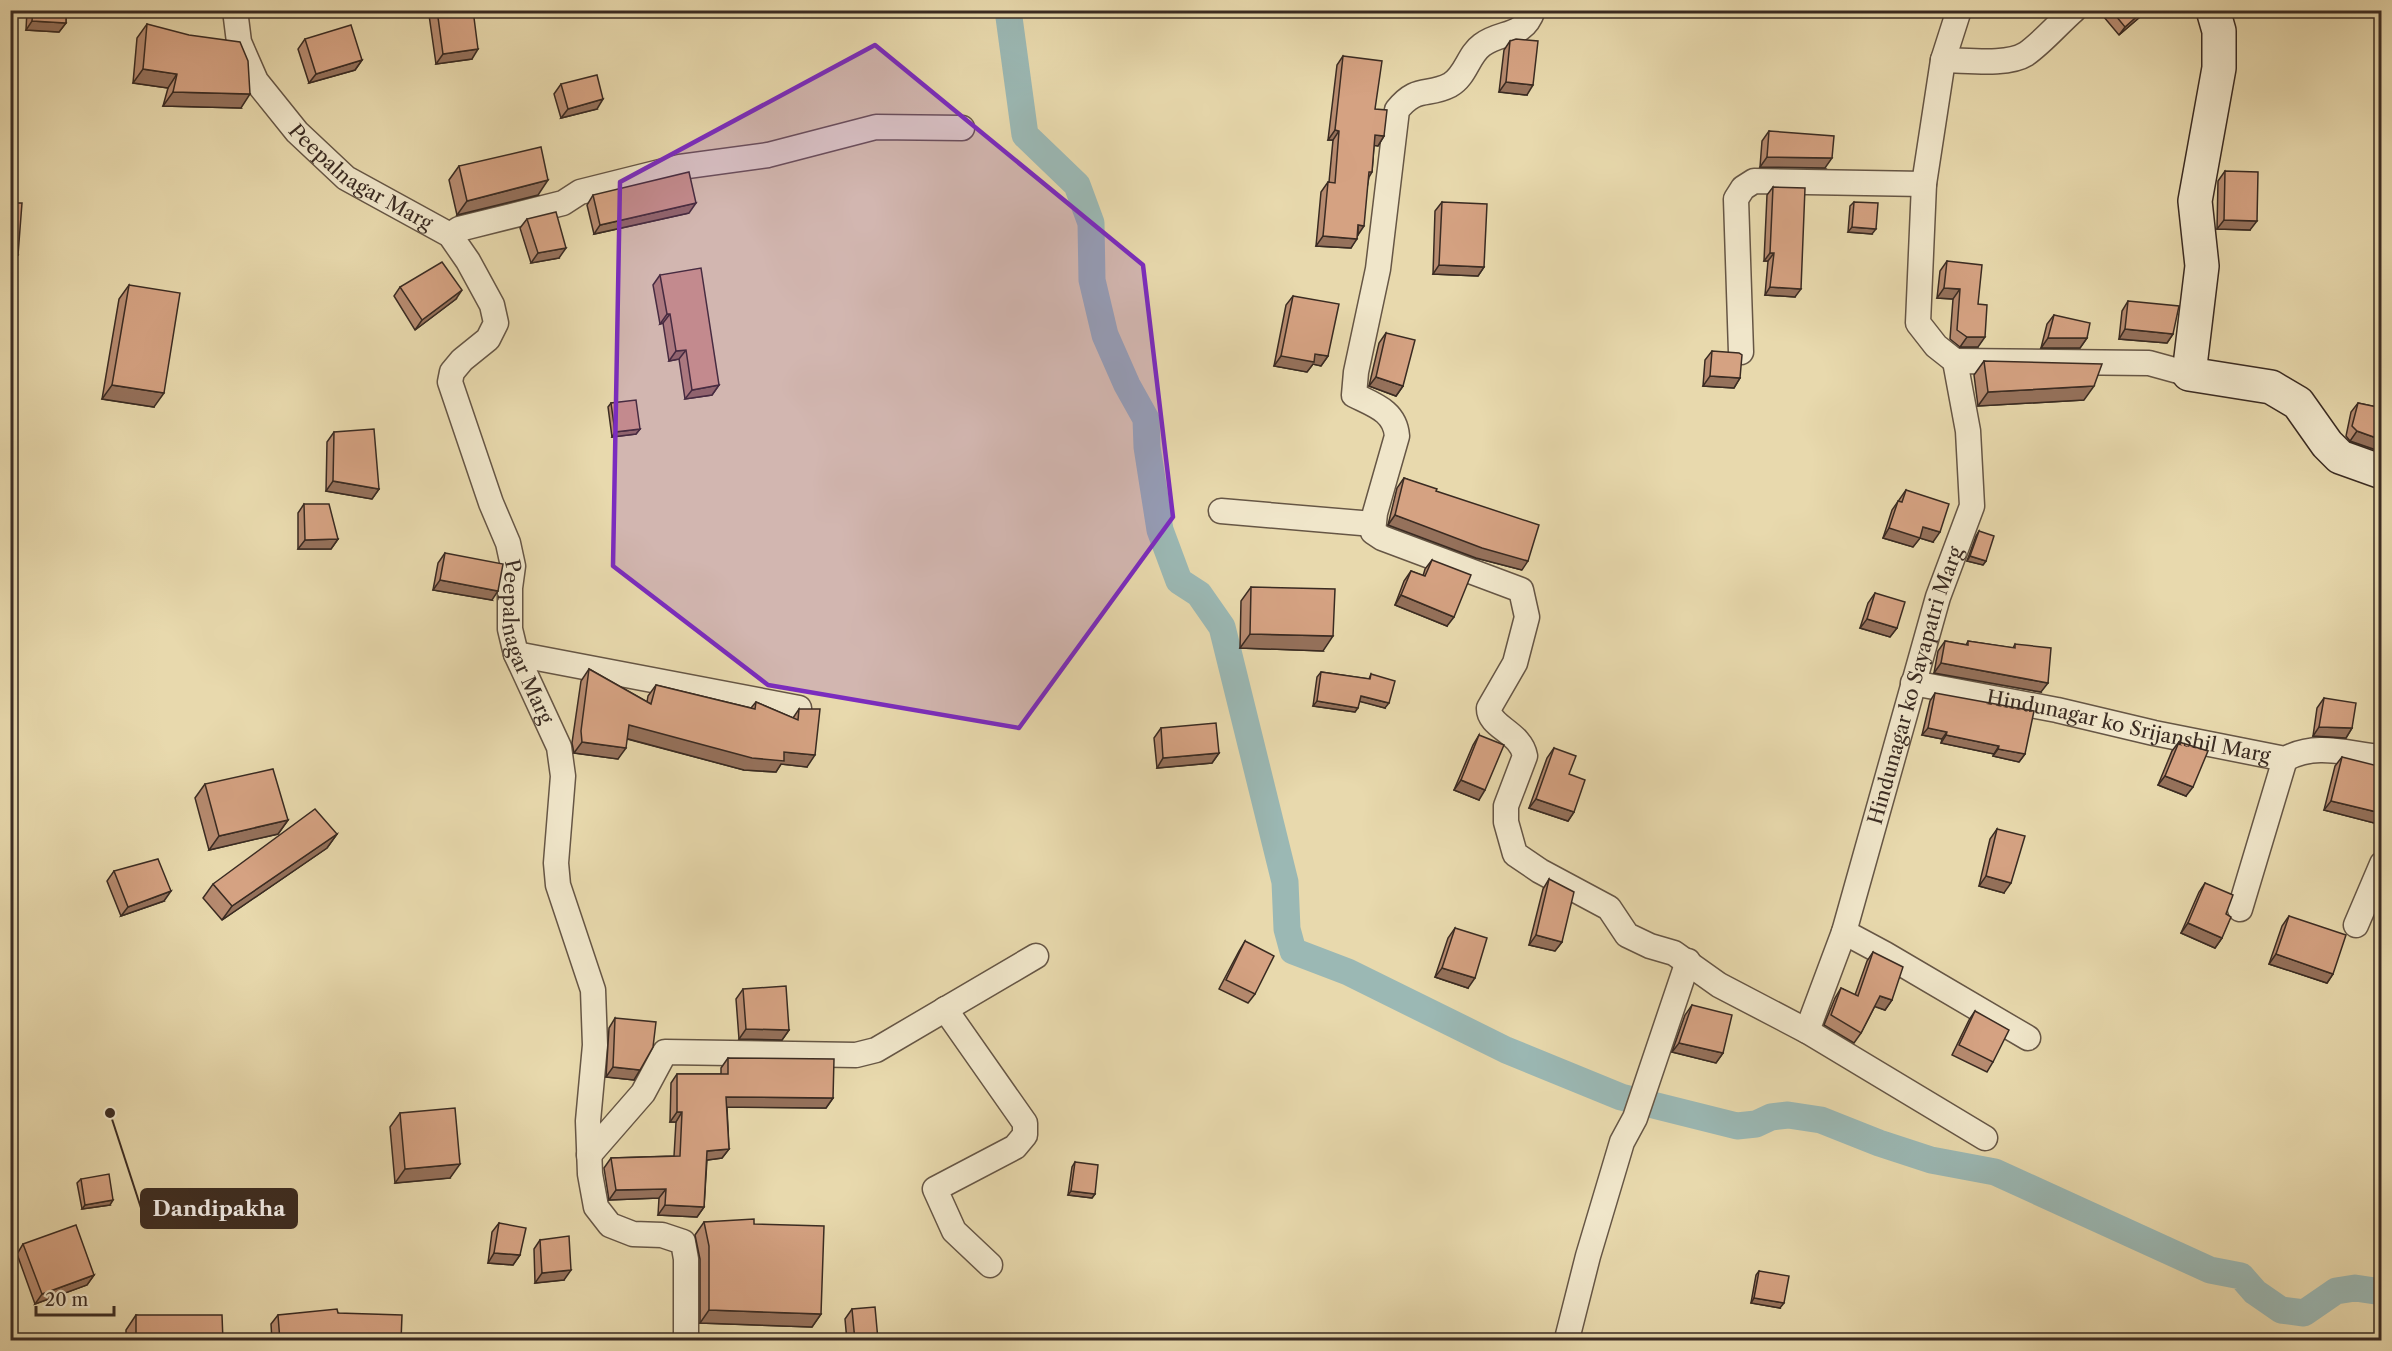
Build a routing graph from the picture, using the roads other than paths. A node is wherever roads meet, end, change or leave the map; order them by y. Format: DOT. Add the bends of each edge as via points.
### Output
graph roads {
  1 [pos="235,10"];
  2 [pos="1533,10"];
  3 [pos="1959,10"];
  4 [pos="2074,10"];
  5 [pos="2212,10"];
  6 [pos="1943,60"];
  7 [pos="963,128"];
  8 [pos="1924,184"];
  9 [pos="450,235"];
  10 [pos="1742,352"];
  11 [pos="1955,361"];
  12 [pos="2189,374"];
  13 [pos="2382,472"];
  14 [pos="1221,511"];
  15 [pos="1373,524"];
  16 [pos="516,654"];
  17 [pos="1913,683"];
  18 [pos="800,708"];
  19 [pos="2382,757"];
  20 [pos="2284,759"];
  21 [pos="2382,864"];
  22 [pos="2240,909"];
  23 [pos="2356,925"];
  24 [pos="1844,932"];
  25 [pos="1036,956"];
  26 [pos="1688,962"];
  27 [pos="945,1009"];
  28 [pos="1807,1031"];
  29 [pos="2028,1038"];
  30 [pos="1985,1138"];
  31 [pos="589,1155"];
  32 [pos="990,1265"];
  33 [pos="686,1341"];
  34 [pos="1570,1341"];
  1 -- 9 [label="street, Peepalnagar Marg" via="239,42 256,81 297,132 346,178"];
  2 -- 15 [label="street" via="1528,23 1518,32 1491,39 1478,48 1464,72 1450,85 1416,93 1397,110 1378,269 1354,395 1391,415 1396,425 1397,436"];
  3 -- 6 [label="street"];
  4 -- 6 [label="street" via="2025,55 1995,61"];
  5 -- 12 [label="main road" via="2219,31 2219,68 2195,201 2202,266"];
  6 -- 8 [label="street"];
  7 -- 9 [label="street" via="876,127 768,155 680,167 580,192 563,203 459,229"];
  8 -- 10 [label="street" via="1754,181 1743,188 1736,199"];
  8 -- 11 [label="street" via="1918,323 1936,346"];
  9 -- 16 [label="street, Peepalnagar Marg" via="492,305 496,323 488,339 452,372 450,382 508,543 513,566 510,629"];
  11 -- 12 [label="street" via="2149,363"];
  11 -- 17 [label="street, Hindunagar ko Sayapatri Marg" via="1968,431 1972,506 1938,597"];
  12 -- 13 [label="main road" via="2271,387 2298,403 2340,457"];
  14 -- 15 [label="street"];
  15 -- 26 [label="street" via="1374,532 1382,538 1521,590 1527,617 1515,663 1489,708 1492,719 1524,747 1525,756 1506,806 1515,854 1609,909 1627,935"];
  16 -- 18 [label="street"];
  16 -- 31 [label="street, Peepalnagar Marg" via="559,747 563,776 556,863 558,885 593,990 595,1045"];
  17 -- 20 [label="street, Hindunagar ko Srijanshil Marg"];
  17 -- 24 [label="street, Hindunagar ko Sayapatri Marg"];
  19 -- 20 [label="street, Hindunagar ko Srijanshil Marg" via="2318,749 2300,751"];
  20 -- 22 [label="street"];
  21 -- 23 [label="street"];
  24 -- 28 [label="street, Hindunagar ko Sayapatri Marg"];
  24 -- 29 [label="street"];
  25 -- 27 [label="street"];
  26 -- 28 [label="street" via="1719,985"];
  26 -- 34 [label="street" via="1635,1118 1622,1142 1588,1256 1568,1335"];
  27 -- 31 [label="street" via="876,1050 856,1055 665,1052 643,1093"];
  27 -- 32 [label="street" via="1025,1123 1025,1135 1015,1147 935,1189 954,1231"];
  28 -- 30 [label="street"];
  31 -- 33 [label="street, Peepalnagar Marg" via="596,1207 610,1225 633,1234 662,1234 683,1242"];
}
